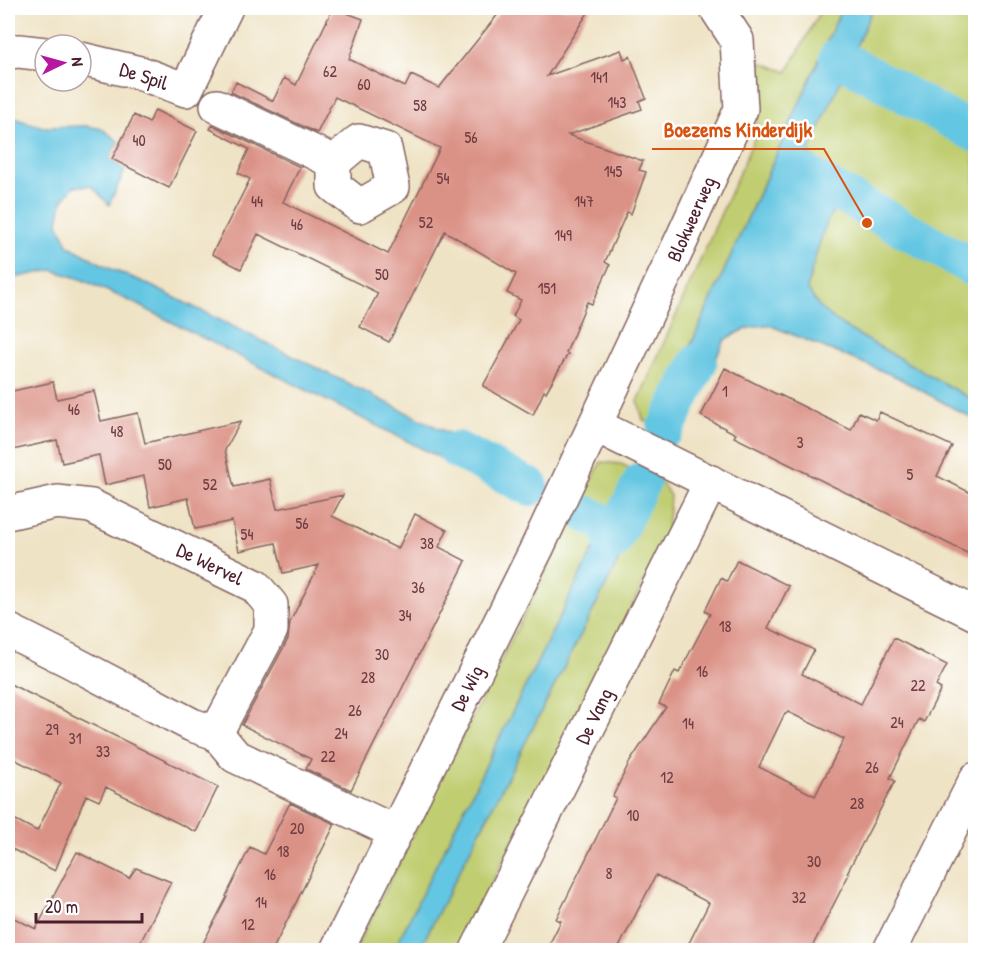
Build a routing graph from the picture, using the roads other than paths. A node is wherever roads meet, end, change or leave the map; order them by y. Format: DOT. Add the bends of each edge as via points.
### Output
graph roads {
  1 [pos="226,8"];
  2 [pos="716,8"];
  3 [pos="8,52"];
  4 [pos="33,53"];
  5 [pos="93,62"];
  6 [pos="217,106"];
  7 [pos="334,162"];
  8 [pos="595,425"];
  9 [pos="711,482"];
  10 [pos="8,513"];
  11 [pos="975,614"];
  12 [pos="8,630"];
  13 [pos="216,733"];
  14 [pos="975,779"];
  15 [pos="395,832"];
  16 [pos="337,951"];
  17 [pos="477,951"];
  18 [pos="890,951"];
  1 -- 5 [label="street, De Spil" via="186,90"];
  2 -- 8 [label="street, Blokweerweg" via="737,40 741,109"];
  3 -- 4 [label="street"];
  6 -- 7 [label="street"];
  8 -- 9 [label="street"];
  8 -- 15 [label="street, De Wig"];
  9 -- 11 [label="street"];
  9 -- 17 [label="street, De Vang"];
  10 -- 13 [label="street, De Wervel" via="57,502 91,506 255,586 271,605 271,630"];
  12 -- 13 [label="street" via="192,725"];
  13 -- 15 [label="street" via="235,756"];
  14 -- 18 [label="street"];
  15 -- 16 [label="street, De Wig"];
}
